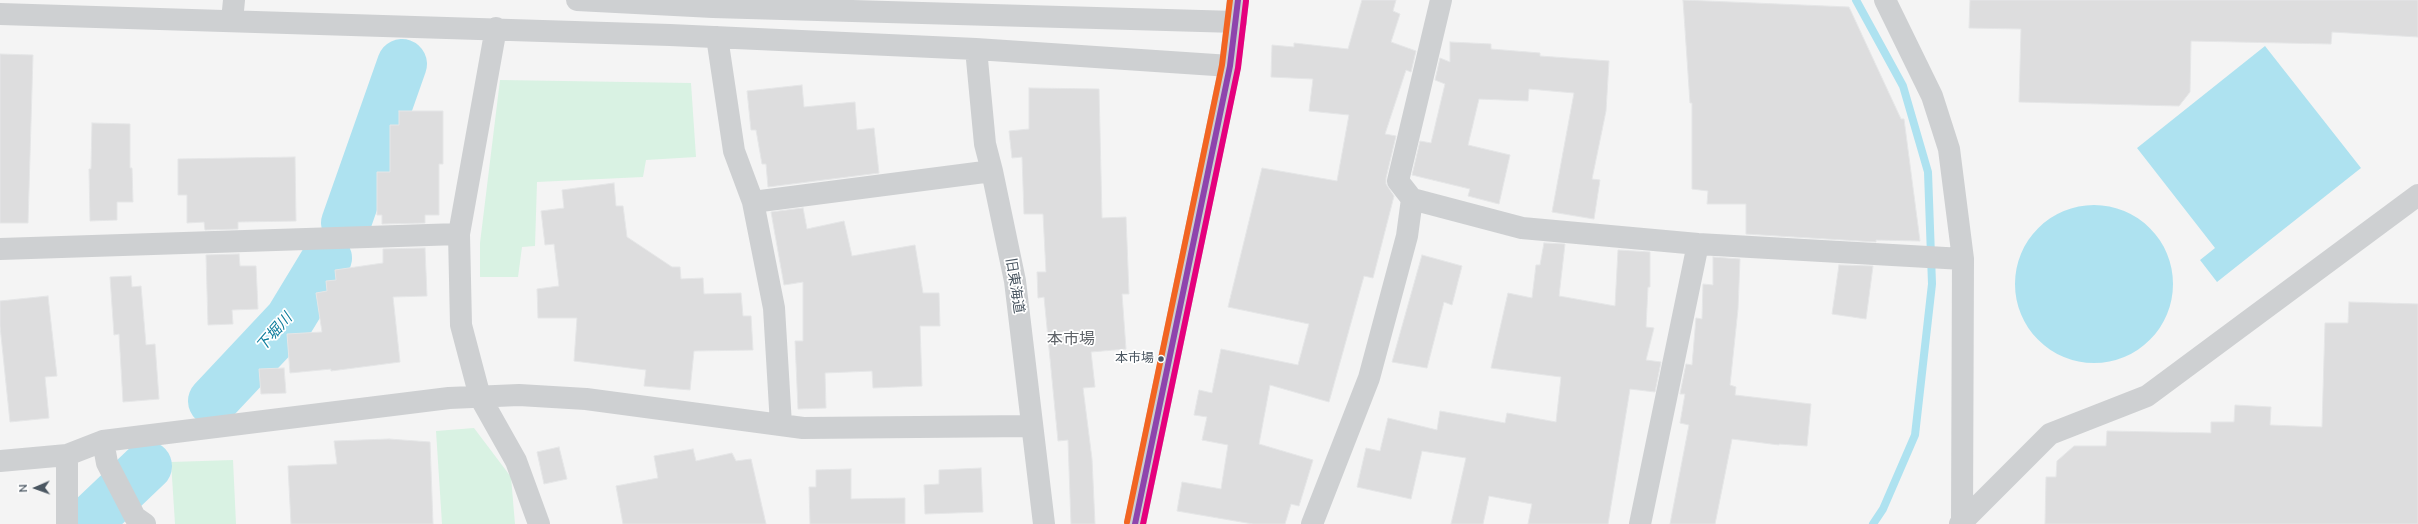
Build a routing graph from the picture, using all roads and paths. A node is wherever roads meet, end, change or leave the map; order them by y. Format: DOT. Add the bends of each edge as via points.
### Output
graph roads {
  1 [pos="577,0"];
  2 [pos="1238,0"];
  3 [pos="1441,0"];
  4 [pos="1885,0"];
  5 [pos="712,4"];
  6 [pos="964,7"];
  7 [pos="233,10"];
  8 [pos="0,14"];
  9 [pos="1236,22"];
  10 [pos="496,28"];
  11 [pos="717,37"];
  12 [pos="976,49"];
  13 [pos="1230,66"];
  14 [pos="992,171"];
  15 [pos="2418,196"];
  16 [pos="1412,199"];
  17 [pos="753,202"];
  18 [pos="459,234"];
  19 [pos="1698,244"];
  20 [pos="0,249"];
  21 [pos="1957,258"];
  22 [pos="480,397"];
  23 [pos="781,425"];
  24 [pos="1031,426"];
  25 [pos="103,441"];
  26 [pos="67,455"];
  27 [pos="0,461"];
  28 [pos="67,519"];
  29 [pos="136,522"];
  30 [pos="1961,523"];
  31 [pos="539,524"];
  32 [pos="1044,524"];
  33 [pos="1135,524"];
  34 [pos="1312,524"];
  35 [pos="1640,524"];
  1 -- 5 [label="street"];
  2 -- 9 [label="main road"];
  3 -- 16 [label="street" via="1398,181"];
  4 -- 21 [label="street" via="1932,96 1949,149"];
  5 -- 6 [label="street"];
  6 -- 9 [label="street"];
  7 -- 8 [label="street"];
  7 -- 10 [label="street"];
  9 -- 13 [label="main road"];
  10 -- 11 [label="street"];
  10 -- 18 [label="street"];
  11 -- 12 [label="street"];
  11 -- 17 [label="street" via="734,151"];
  12 -- 13 [label="street"];
  12 -- 14 [label="street, 旧東海道" via="984,144"];
  13 -- 33 [label="main road"];
  14 -- 17 [label="street"];
  14 -- 24 [label="street, 旧東海道" via="1015,282"];
  15 -- 30 [label="street" via="2147,396 2050,434"];
  16 -- 19 [label="street" via="1522,228"];
  16 -- 34 [label="street" via="1407,236 1369,378"];
  17 -- 23 [label="street" via="774,308"];
  18 -- 20 [label="street"];
  18 -- 22 [label="street" via="461,325"];
  19 -- 21 [label="street"];
  19 -- 35 [label="street"];
  21 -- 30 [label="street"];
  22 -- 23 [label="street" via="519,395 586,399"];
  22 -- 25 [label="street" via="449,398"];
  22 -- 31 [label="street" via="516,461"];
  23 -- 24 [label="street" via="803,428"];
  24 -- 32 [label="street, 旧東海道"];
  25 -- 26 [label="street"];
  25 -- 29 [label="street" via="107,463"];
  26 -- 27 [label="street"];
  26 -- 28 [label="street"];
}
